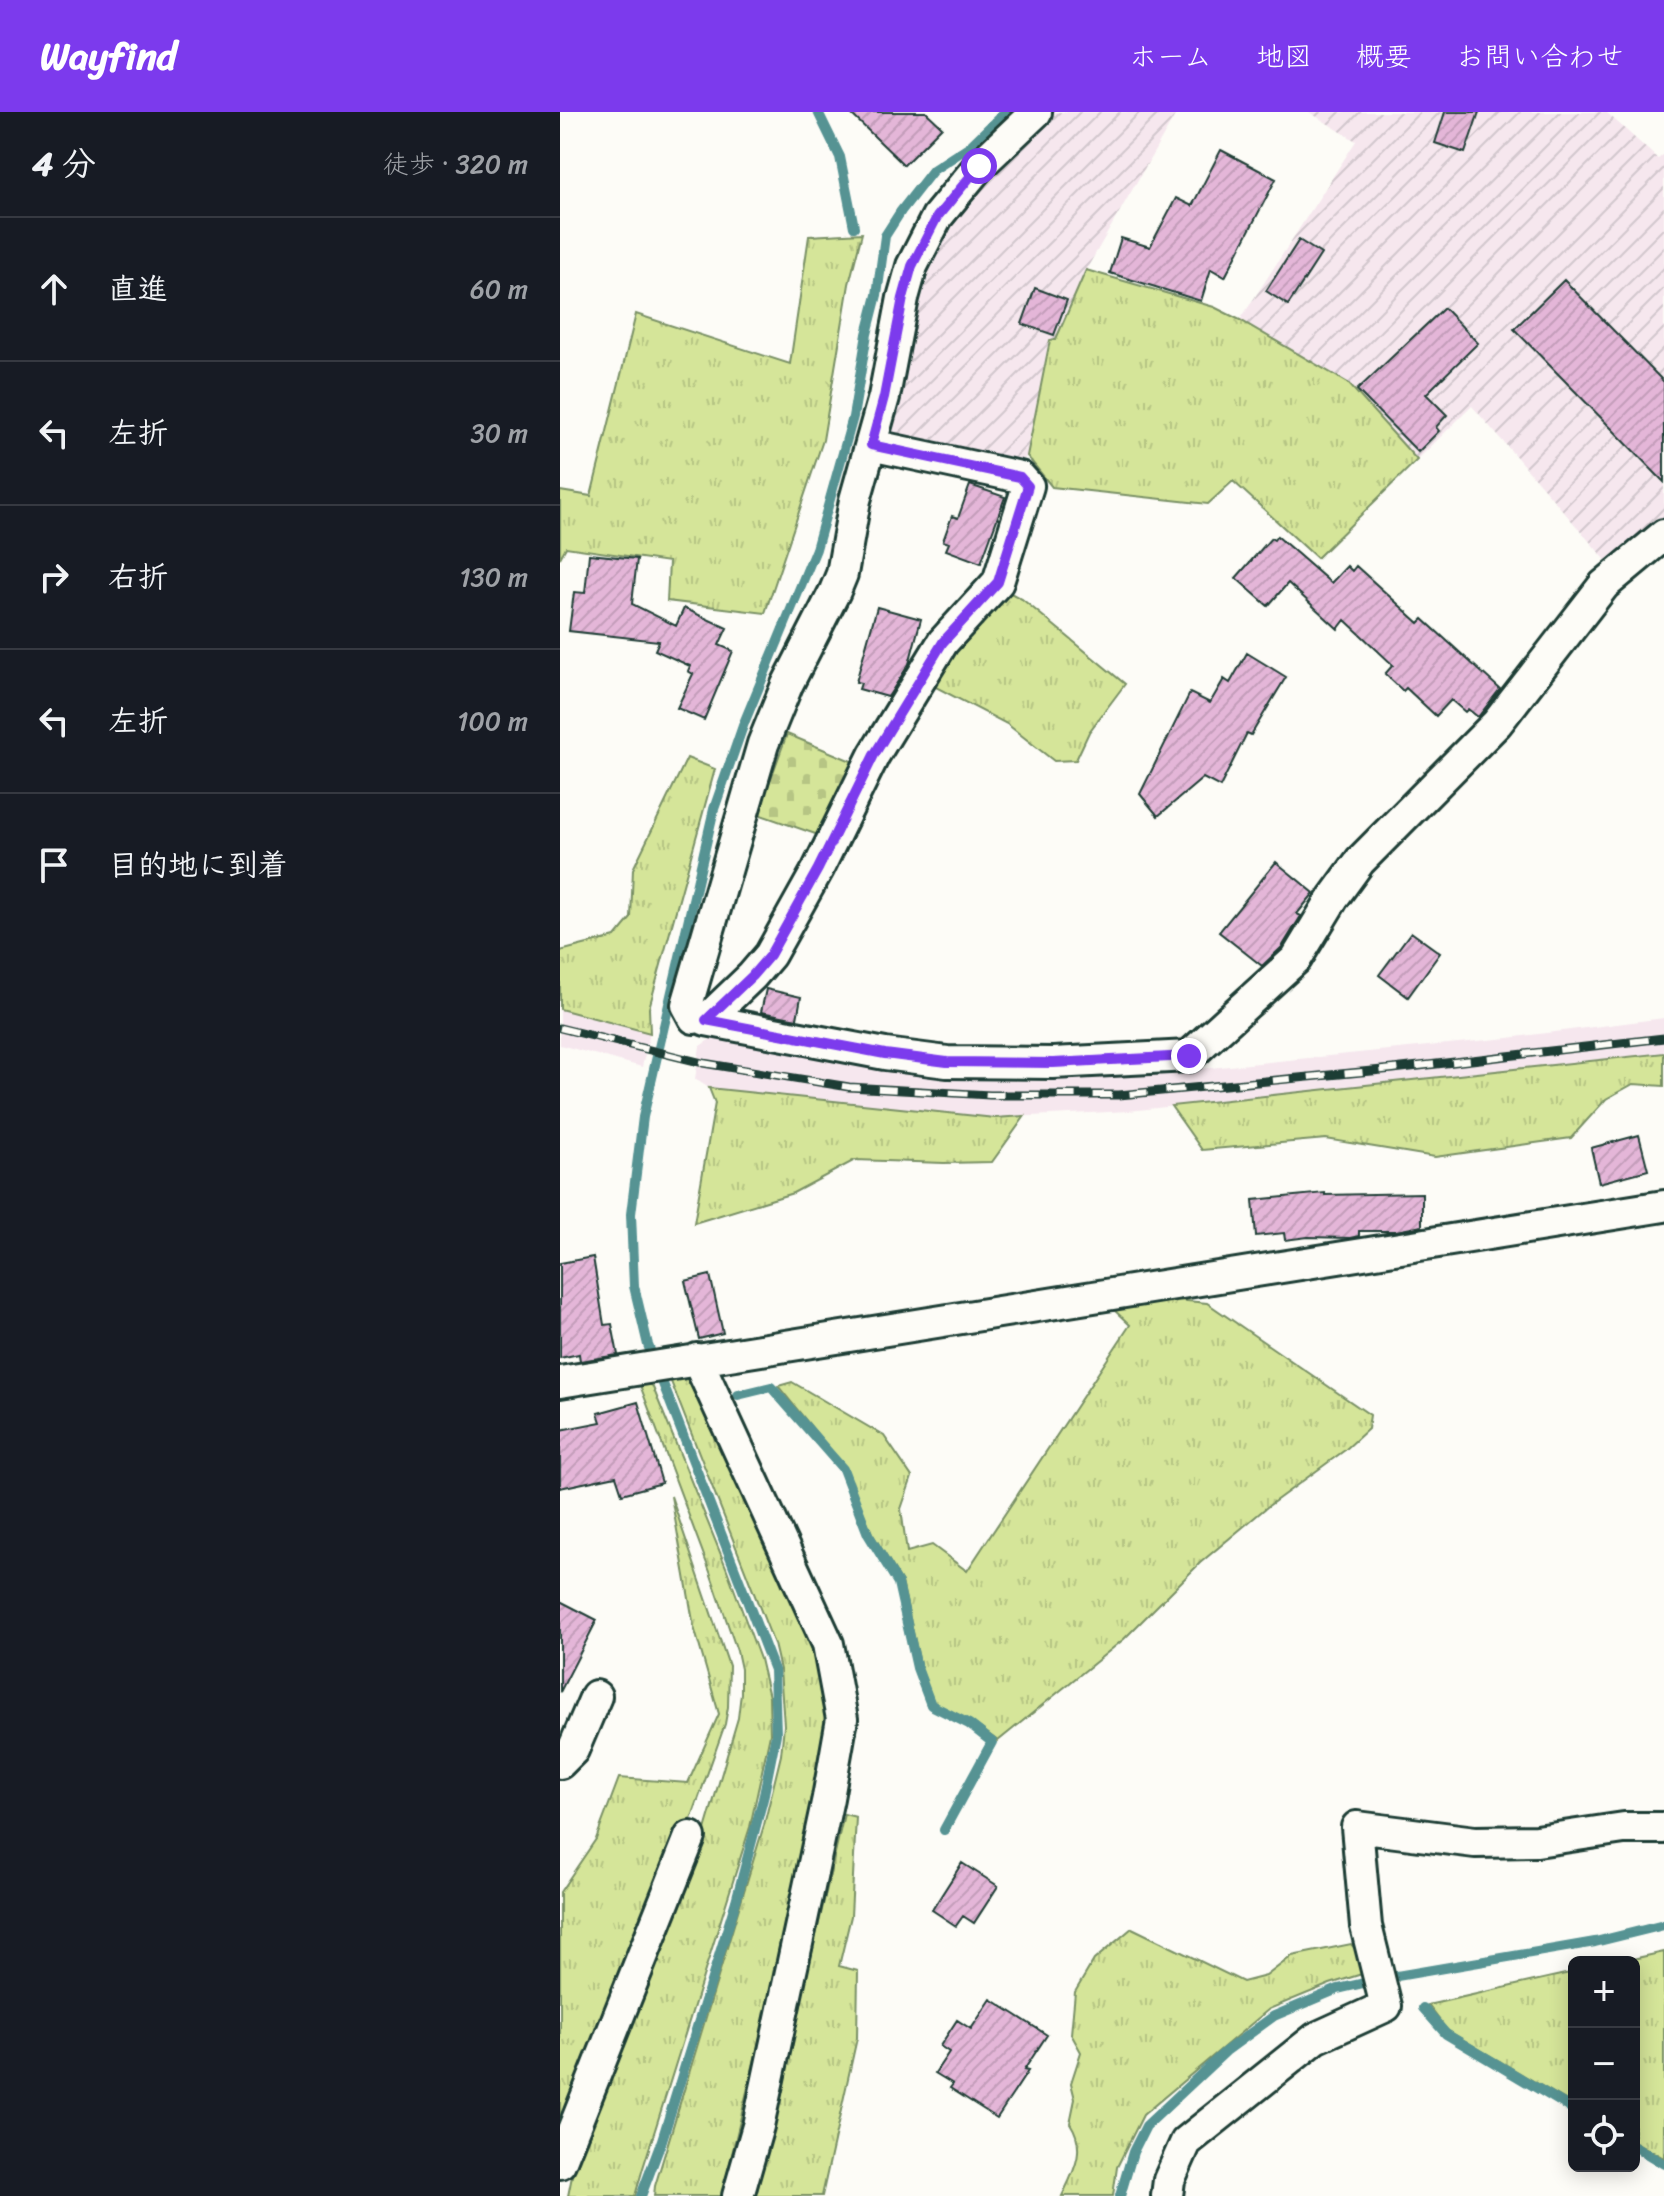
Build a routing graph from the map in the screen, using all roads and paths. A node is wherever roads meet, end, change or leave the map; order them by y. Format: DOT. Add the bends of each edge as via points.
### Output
graph roads {
  1 [pos="1036,112"];
  2 [pos="871,445"];
  3 [pos="1664,535"];
  4 [pos="694,1018"];
  5 [pos="1664,1206"];
  6 [pos="688,1360"];
  7 [pos="560,1382"];
  8 [pos="596,1696"];
  9 [pos="560,1763"];
  10 [pos="1664,1828"];
  11 [pos="690,1837"];
  12 [pos="560,2163"];
  13 [pos="738,2196"];
  14 [pos="1167,2196"];
  1 -- 2 [label="street" via="979,166 924,239 903,298"];
  2 -- 3 [label="street" via="1020,477 1028,486 998,582 935,655 874,755 770,955 706,1020 947,1062 1189,1056 1296,959 1360,861 1497,723 1604,585"];
  2 -- 4 [label="street" via="839,583 763,744 687,1005"];
  5 -- 6 [label="street"];
  6 -- 7 [label="street"];
  6 -- 13 [label="street" via="828,1644 842,1719 758,2126"];
  8 -- 9 [label="street" via="573,1750"];
  10 -- 14 [label="street" via="1475,1842 1357,1827 1366,1926 1386,2006 1316,2038 1186,2142"];
  11 -- 12 [label="street"];
}
